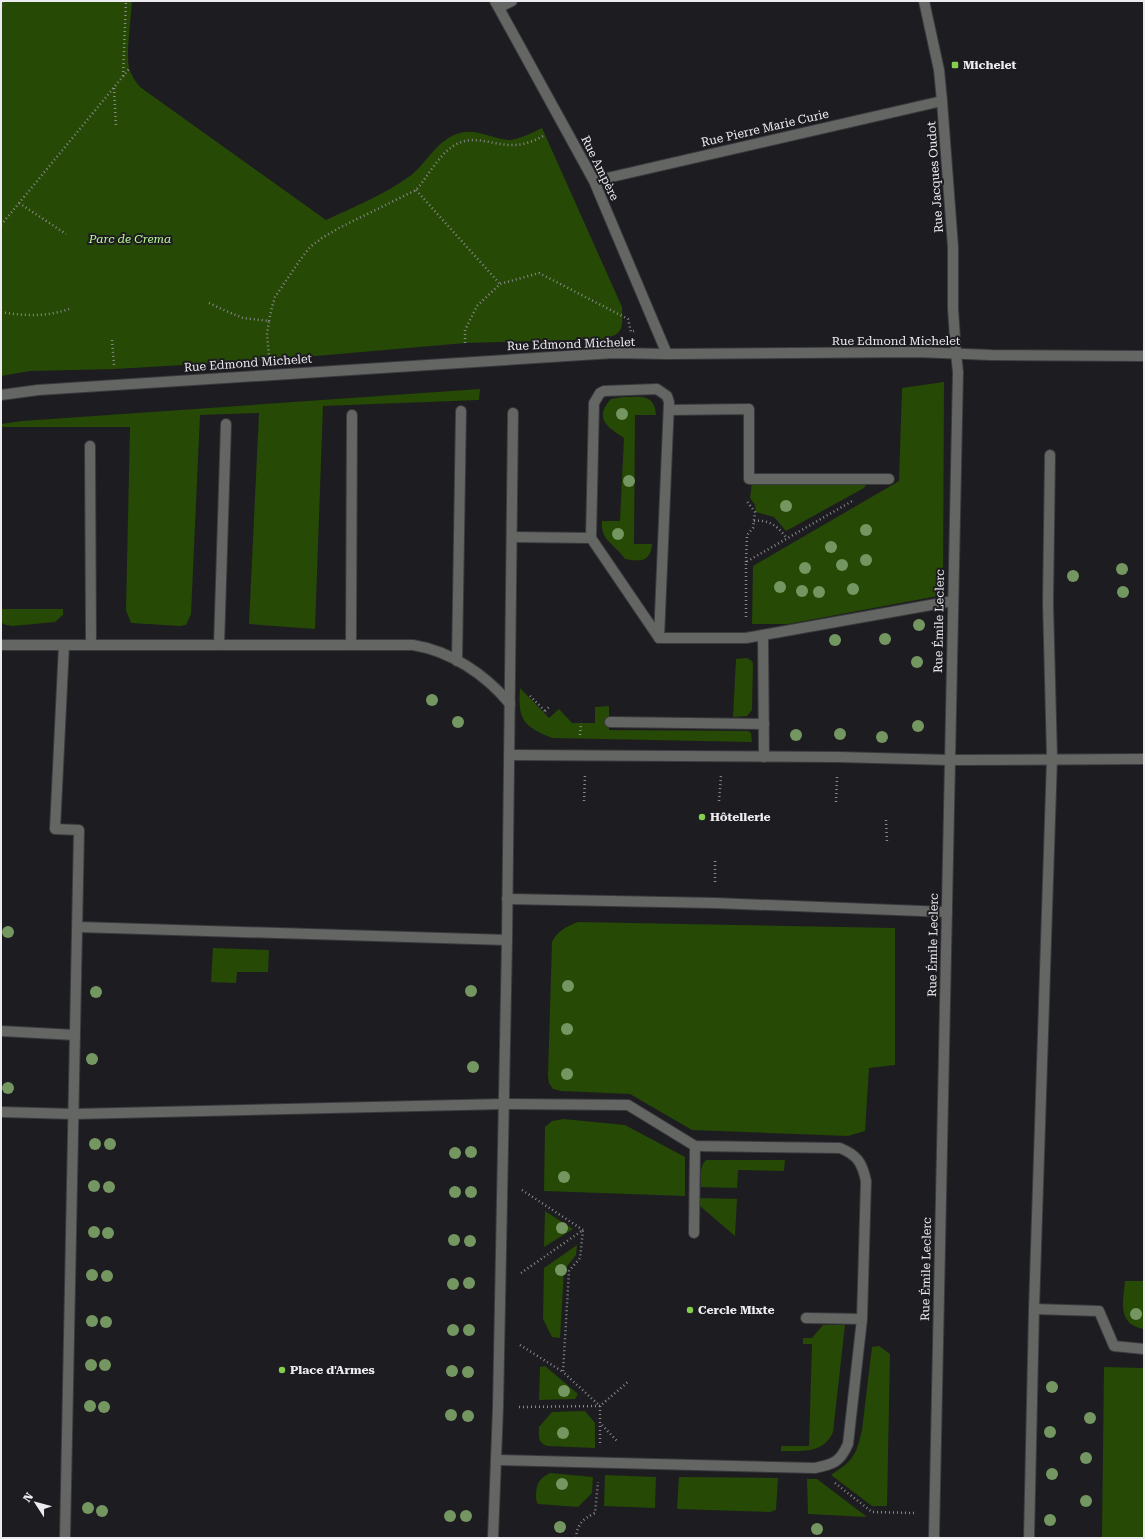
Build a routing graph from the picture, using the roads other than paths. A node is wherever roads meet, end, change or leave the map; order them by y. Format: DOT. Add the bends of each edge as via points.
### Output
graph roads {
  1 [pos="512,1"];
  2 [pos="924,1"];
  3 [pos="497,4"];
  4 [pos="942,101"];
  5 [pos="594,181"];
  6 [pos="956,353"];
  7 [pos="667,354"];
  8 [pos="1144,356"];
  9 [pos="1,395"];
  10 [pos="669,410"];
  11 [pos="462,411"];
  12 [pos="513,413"];
  13 [pos="352,415"];
  14 [pos="226,424"];
  15 [pos="90,446"];
  16 [pos="1050,455"];
  17 [pos="889,479"];
  18 [pos="512,537"];
  19 [pos="591,538"];
  20 [pos="953,601"];
  21 [pos="763,635"];
  22 [pos="659,638"];
  23 [pos="1,644"];
  24 [pos="64,645"];
  25 [pos="91,645"];
  26 [pos="218,645"];
  27 [pos="352,645"];
  28 [pos="458,661"];
  29 [pos="510,704"];
  30 [pos="610,722"];
  31 [pos="764,724"];
  32 [pos="509,754"];
  33 [pos="764,757"];
  34 [pos="1052,758"];
  35 [pos="1144,759"];
  36 [pos="950,760"];
  37 [pos="507,899"];
  38 [pos="947,912"];
  39 [pos="78,927"];
  40 [pos="507,940"];
  41 [pos="1,1032"];
  42 [pos="76,1035"];
  43 [pos="504,1104"];
  44 [pos="1,1112"];
  45 [pos="74,1114"];
  46 [pos="695,1146"];
  47 [pos="694,1233"];
  48 [pos="1034,1309"];
  49 [pos="806,1318"];
  50 [pos="862,1319"];
  51 [pos="1144,1349"];
  52 [pos="496,1460"];
  53 [pos="65,1538"];
  54 [pos="493,1538"];
  55 [pos="934,1538"];
  56 [pos="1029,1538"];
  1 -- 3 [label="street"];
  2 -- 4 [label="street, Rue Jacques Oudot" via="939,70"];
  3 -- 5 [label="street, Rue Ampère"];
  4 -- 5 [label="street, Rue Pierre Marie Curie"];
  4 -- 6 [label="street, Rue Jacques Oudot" via="953,246"];
  5 -- 7 [label="street, Rue Ampère"];
  6 -- 7 [label="street, Rue Edmond Michelet"];
  6 -- 8 [label="street, Rue Edmond Michelet"];
  6 -- 20 [label="street, Rue Émile Leclerc" via="958,372"];
  7 -- 9 [label="street, Rue Edmond Michelet" via="614,353 512,359 38,390"];
  10 -- 17 [label="street" via="748,409 749,479"];
  10 -- 19 [label="street" via="667,396 657,389 600,393 594,408"];
  10 -- 22 [label="street"];
  11 -- 28 [label="street"];
  12 -- 18 [label="street"];
  13 -- 27 [label="street"];
  14 -- 26 [label="street"];
  15 -- 25 [label="street"];
  16 -- 34 [label="street" via="1048,604"];
  18 -- 19 [label="street"];
  18 -- 29 [label="street"];
  19 -- 22 [label="street"];
  20 -- 21 [label="street"];
  20 -- 36 [label="street, Rue Émile Leclerc"];
  21 -- 22 [label="street" via="746,638"];
  21 -- 31 [label="street"];
  23 -- 24 [label="street"];
  24 -- 25 [label="street"];
  24 -- 39 [label="street" via="55,829 79,830"];
  25 -- 26 [label="street"];
  26 -- 27 [label="street"];
  27 -- 28 [label="street" via="428,647"];
  28 -- 29 [label="street" via="487,680"];
  29 -- 32 [label="street"];
  30 -- 31 [label="street"];
  31 -- 33 [label="street"];
  32 -- 33 [label="street"];
  32 -- 37 [label="street"];
  33 -- 36 [label="street"];
  34 -- 35 [label="street"];
  34 -- 36 [label="street"];
  34 -- 48 [label="street"];
  36 -- 38 [label="street, Rue Émile Leclerc"];
  37 -- 38 [label="street" via="715,903"];
  37 -- 40 [label="street"];
  38 -- 55 [label="street, Rue Émile Leclerc"];
  39 -- 40 [label="street"];
  39 -- 42 [label="street"];
  40 -- 43 [label="street"];
  41 -- 42 [label="street"];
  42 -- 45 [label="street"];
  43 -- 45 [label="street"];
  43 -- 46 [label="street" via="628,1105"];
  43 -- 52 [label="street"];
  44 -- 45 [label="street"];
  45 -- 53 [label="street"];
  46 -- 47 [label="street"];
  46 -- 50 [label="street" via="840,1148 852,1153 860,1162 866,1180"];
  48 -- 51 [label="street" via="1099,1311 1114,1346"];
  48 -- 56 [label="street"];
  49 -- 50 [label="street"];
  50 -- 52 [label="street" via="848,1444 837,1461 816,1468"];
  52 -- 54 [label="street"];
}
